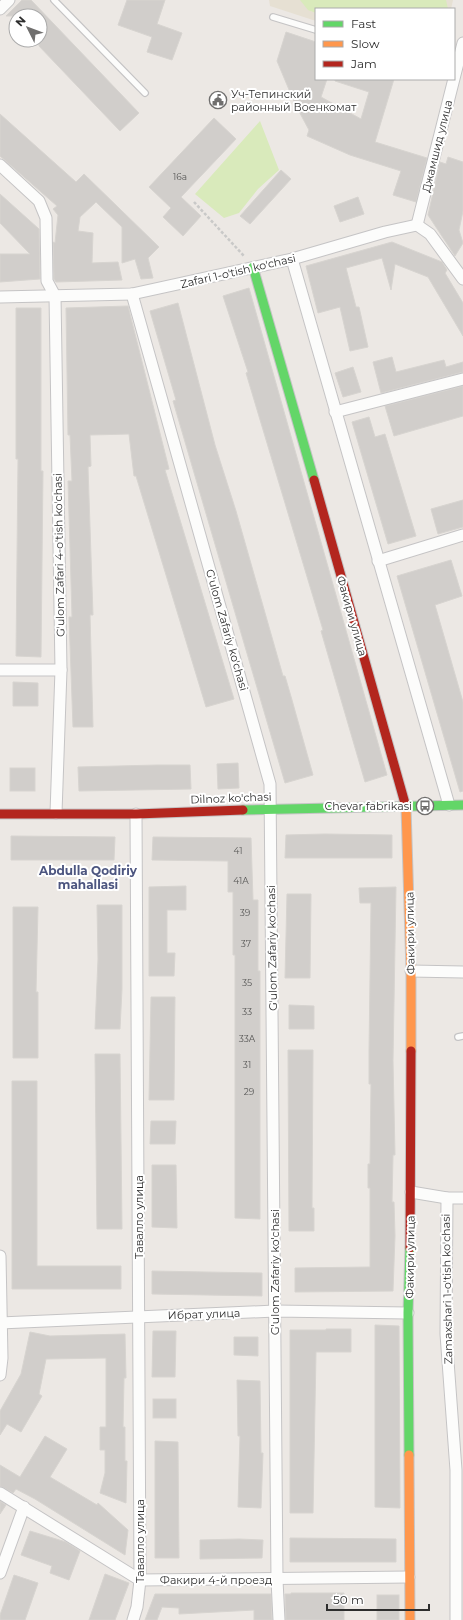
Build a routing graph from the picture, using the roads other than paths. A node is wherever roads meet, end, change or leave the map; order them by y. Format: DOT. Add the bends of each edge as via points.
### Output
graph roads {
  1 [pos="10,0"];
  2 [pos="54,0"];
  3 [pos="0,9"];
  4 [pos="273,17"];
  5 [pos="315,30"];
  6 [pos="463,43"];
  7 [pos="457,56"];
  8 [pos="451,80"];
  9 [pos="145,93"];
  10 [pos="0,165"];
  11 [pos="418,225"];
  12 [pos="292,260"];
  13 [pos="253,267"];
  14 [pos="463,280"];
  15 [pos="132,294"];
  16 [pos="55,296"];
  17 [pos="0,297"];
  18 [pos="463,379"];
  19 [pos="335,412"];
  20 [pos="463,535"];
  21 [pos="378,561"];
  22 [pos="0,670"];
  23 [pos="61,670"];
  24 [pos="449,805"];
  25 [pos="463,805"];
  26 [pos="406,806"];
  27 [pos="270,809"];
  28 [pos="56,813"];
  29 [pos="0,814"];
  30 [pos="136,814"];
  31 [pos="411,972"];
  32 [pos="463,972"];
  33 [pos="411,1192"];
  34 [pos="447,1198"];
  35 [pos="463,1198"];
  36 [pos="0,1256"];
  37 [pos="275,1311"];
  38 [pos="408,1313"];
  39 [pos="140,1316"];
  40 [pos="1,1323"];
  41 [pos="0,1375"];
  42 [pos="0,1493"];
  43 [pos="24,1507"];
  44 [pos="0,1573"];
  45 [pos="409,1577"];
  46 [pos="140,1580"];
  47 [pos="277,1580"];
  48 [pos="133,1620"];
  49 [pos="280,1620"];
  50 [pos="410,1620"];
  51 [pos="456,1620"];
  1 -- 3 [label="street"];
  2 -- 9 [label="lane"];
  4 -- 5 [label="lane"];
  6 -- 7 [label="street, Джамшид улица"];
  8 -- 11 [label="street, Джамшид улица"];
  10 -- 16 [label="street" via="39,201 43,208 46,218 47,281"];
  11 -- 12 [label="street, Zafari 1-o'tish ko'chasi" via="385,232"];
  11 -- 14 [label="street" via="430,234"];
  12 -- 13 [label="street, Zafari 1-o'tish ko'chasi"];
  12 -- 19 [label="street"];
  13 -- 15 [label="street, Zafari 1-o'tish ko'chasi"];
  13 -- 26 [label="street, Факири улица"];
  15 -- 16 [label="street, Zafari 1-o'tish ko'chasi"];
  15 -- 27 [label="street, G'ulom Zafariy ko'chasi" via="270,784"];
  16 -- 17 [label="street, Zafari 1-o'tish ko'chasi"];
  16 -- 23 [label="street, G'ulom Zafari 4-o'tish ko'chasi"];
  18 -- 19 [label="street"];
  19 -- 21 [label="street"];
  20 -- 21 [label="street"];
  21 -- 24 [label="street"];
  22 -- 23 [label="street"];
  23 -- 28 [label="street, G'ulom Zafari 4-o'tish ko'chasi"];
  24 -- 25 [label="street, Dilnoz ko'chasi"];
  24 -- 26 [label="street, Dilnoz ko'chasi"];
  26 -- 27 [label="street, Dilnoz ko'chasi"];
  26 -- 31 [label="street, Факири улица"];
  27 -- 30 [label="street, Dilnoz ko'chasi"];
  27 -- 37 [label="street, G'ulom Zafariy ko'chasi"];
  28 -- 29 [label="street, Dilnoz ko'chasi"];
  28 -- 30 [label="street, Dilnoz ko'chasi"];
  30 -- 39 [label="street, Тавалло улица"];
  31 -- 32 [label="street"];
  31 -- 33 [label="street, Факири улица"];
  33 -- 34 [label="street"];
  33 -- 38 [label="street, Факири улица"];
  34 -- 35 [label="street"];
  34 -- 51 [label="street, Zamaxshari 1-o'tish ko'chasi" via="446,1334 456,1470"];
  36 -- 40 [label="street"];
  37 -- 38 [label="street, Ибрат улица"];
  37 -- 39 [label="street, Ибрат улица"];
  37 -- 47 [label="street, G'ulom Zafariy ko'chasi"];
  38 -- 45 [label="street, Факири улица"];
  39 -- 40 [label="street, Ибрат улица"];
  39 -- 46 [label="street, Тавалло улица"];
  40 -- 41 [label="street"];
  42 -- 43 [label="street"];
  43 -- 44 [label="street"];
  43 -- 46 [label="street"];
  45 -- 47 [label="street, Факири 4-й проезд"];
  45 -- 50 [label="street, Факири улица"];
  46 -- 47 [label="street, Факири 4-й проезд"];
  46 -- 48 [label="street, Тавалло улица"];
  47 -- 49 [label="street, G'ulom Zafariy ko'chasi"];
}
